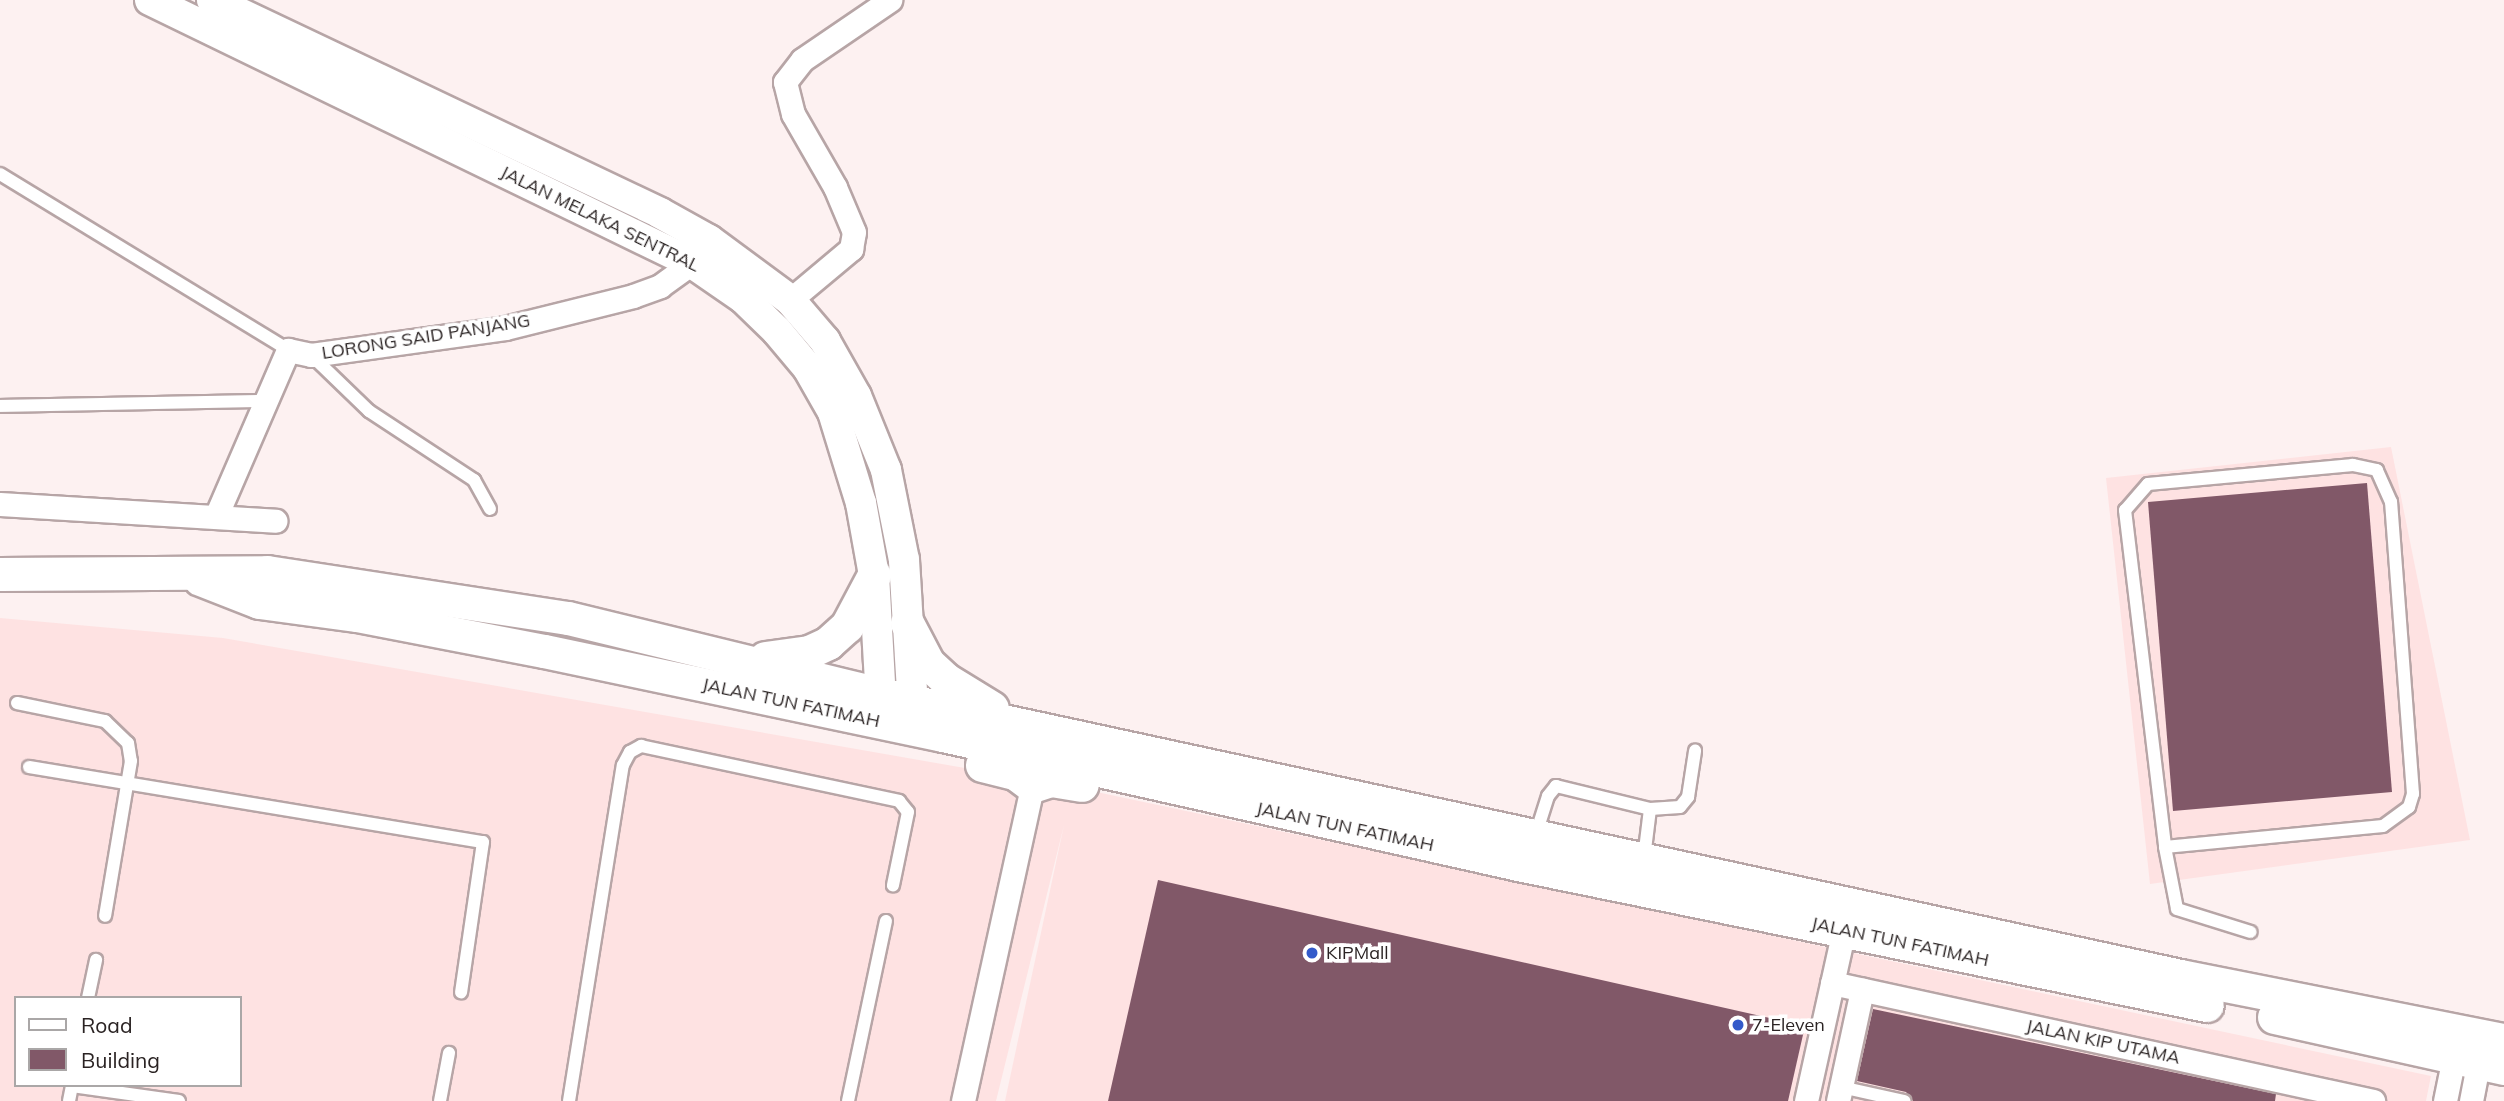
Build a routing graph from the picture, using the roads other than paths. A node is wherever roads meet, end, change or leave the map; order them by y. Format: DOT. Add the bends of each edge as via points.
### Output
graph roads {
  1 [pos="150,0"];
  2 [pos="212,0"];
  3 [pos="890,0"];
  4 [pos="0,174"];
  5 [pos="692,263"];
  6 [pos="790,300"];
  7 [pos="299,353"];
  8 [pos="265,401"];
  9 [pos="0,406"];
  10 [pos="0,504"];
  11 [pos="490,509"];
  12 [pos="216,514"];
  13 [pos="275,521"];
  14 [pos="0,574"];
  15 [pos="189,575"];
  16 [pos="874,575"];
  17 [pos="907,623"];
  18 [pos="745,659"];
  19 [pos="771,701"];
  20 [pos="17,703"];
  21 [pos="898,712"];
  22 [pos="1032,727"];
  23 [pos="1695,751"];
  24 [pos="29,767"];
  25 [pos="1116,777"];
  26 [pos="127,786"];
  27 [pos="1032,786"];
  28 [pos="1650,809"];
  29 [pos="1535,837"];
  30 [pos="2165,847"];
  31 [pos="1644,858"];
  32 [pos="893,885"];
  33 [pos="104,916"];
  34 [pos="886,921"];
  35 [pos="1844,929"];
  36 [pos="2251,932"];
  37 [pos="96,960"];
  38 [pos="1832,983"];
  39 [pos="1862,989"];
  40 [pos="461,992"];
  41 [pos="89,996"];
  42 [pos="2481,1049"];
  43 [pos="449,1053"];
  44 [pos="79,1087"];
  45 [pos="1839,1094"];
  46 [pos="179,1101"];
  47 [pos="440,1101"];
  48 [pos="569,1101"];
  49 [pos="848,1101"];
  50 [pos="963,1101"];
  51 [pos="1806,1101"];
  52 [pos="1905,1101"];
  53 [pos="2373,1101"];
  54 [pos="2445,1101"];
  55 [pos="2471,1101"];
  1 -- 5 [label="street, JALAN MELAKA SENTRAL"];
  2 -- 6 [label="street, JALAN MELAKA SENTRAL" via="660,214 709,240"];
  3 -- 6 [label="street" via="802,60 785,82 793,114 835,187 854,232 852,249"];
  4 -- 7 [label="lane"];
  5 -- 7 [label="street, LORONG SAID PANJANG" via="660,286 633,296 531,321"];
  5 -- 16 [label="street, JALAN MELAKA SENTRAL" via="743,298 808,368 833,412 848,457"];
  6 -- 17 [label="street, JALAN MELAKA SENTRAL" via="825,341 873,433 886,470 904,560"];
  7 -- 8 [label="street"];
  7 -- 11 [label="lane" via="369,411 474,480"];
  8 -- 9 [label="lane"];
  8 -- 12 [label="street"];
  10 -- 12 [label="street"];
  12 -- 13 [label="street"];
  14 -- 15 [label="main road, JALAN TUN FATIMAH"];
  15 -- 18 [label="main road, JALAN TUN FATIMAH" via="267,572 568,618"];
  15 -- 19 [label="main road, JALAN TUN FATIMAH" via="259,602 371,617"];
  16 -- 18 [label="main road" via="847,626 828,643 783,658"];
  16 -- 21 [label="street, JALAN MELAKA SENTRAL"];
  17 -- 21 [label="street, JALAN MELAKA SENTRAL"];
  17 -- 22 [label="main road" via="923,656 945,679"];
  18 -- 21 [label="main road, JALAN TUN FATIMAH"];
  19 -- 21 [label="main road, JALAN TUN FATIMAH"];
  19 -- 27 [label="main road" via="801,721 846,738 1007,771"];
  20 -- 26 [label="lane" via="105,721 119,730 128,743 131,761"];
  21 -- 22 [label="main road, JALAN TUN FATIMAH"];
  21 -- 25 [label="main road, JALAN TUN FATIMAH"];
  22 -- 29 [label="main road, JALAN TUN FATIMAH"];
  23 -- 28 [label="lane" via="1688,797 1680,807"];
  24 -- 26 [label="lane"];
  25 -- 27 [label="main road" via="1107,784 1052,780"];
  25 -- 35 [label="main road, JALAN TUN FATIMAH"];
  26 -- 33 [label="lane"];
  26 -- 40 [label="lane" via="483,842"];
  27 -- 50 [label="street"];
  28 -- 29 [label="lane" via="1556,786 1548,796"];
  28 -- 31 [label="lane"];
  29 -- 31 [label="main road, JALAN TUN FATIMAH"];
  30 -- 30 [label="lane" via="2125,510 2148,484 2353,465 2377,470 2391,502 2413,794 2409,807 2383,826"];
  30 -- 36 [label="lane" via="2177,909"];
  31 -- 42 [label="main road, JALAN TUN FATIMAH" via="2180,976"];
  32 -- 48 [label="lane" via="908,812 899,800 640,746 630,752 623,765"];
  34 -- 49 [label="lane"];
  35 -- 38 [label="street"];
  35 -- 42 [label="main road, JALAN TUN FATIMAH"];
  37 -- 41 [label="lane"];
  38 -- 39 [label="street, JALAN KIP UTAMA"];
  38 -- 51 [label="street"];
  39 -- 45 [label="street"];
  39 -- 53 [label="street, JALAN KIP UTAMA"];
  42 -- 54 [label="street"];
  42 -- 55 [label="street"];
  43 -- 47 [label="lane"];
  44 -- 46 [label="lane"];
  45 -- 52 [label="lane"];
}
